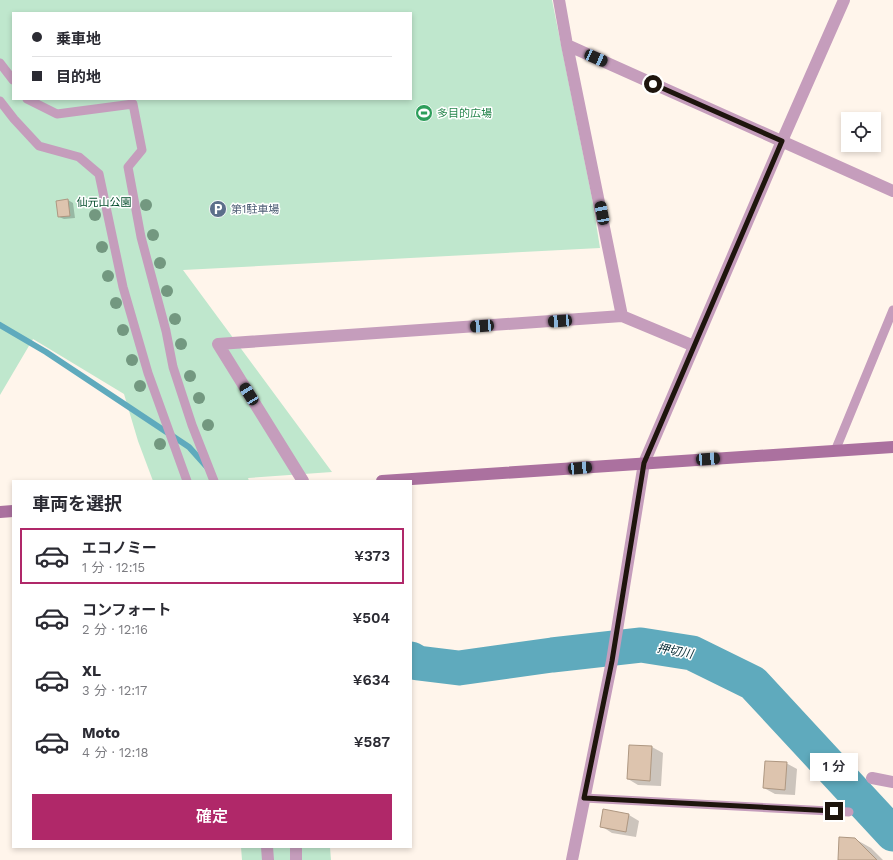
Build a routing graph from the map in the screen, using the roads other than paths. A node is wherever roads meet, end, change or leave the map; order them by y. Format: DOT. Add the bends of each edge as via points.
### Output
graph roads {
  1 [pos="559,0"];
  2 [pos="844,0"];
  3 [pos="567,45"];
  4 [pos="0,63"];
  5 [pos="12,79"];
  6 [pos="29,100"];
  7 [pos="0,101"];
  8 [pos="782,141"];
  9 [pos="893,191"];
  10 [pos="893,310"];
  11 [pos="622,316"];
  12 [pos="694,346"];
  13 [pos="893,447"];
  14 [pos="835,451"];
  15 [pos="644,463"];
  16 [pos="187,480"];
  17 [pos="214,480"];
  18 [pos="302,480"];
  19 [pos="397,480"];
  20 [pos="12,511"];
  21 [pos="0,512"];
  22 [pos="872,778"];
  23 [pos="893,782"];
  24 [pos="584,798"];
  25 [pos="850,812"];
  26 [pos="268,848"];
  27 [pos="296,848"];
  28 [pos="268,860"];
  29 [pos="296,860"];
  30 [pos="572,860"];
  1 -- 3 [label="street"];
  2 -- 8 [label="street"];
  3 -- 8 [label="street"];
  3 -- 11 [label="street"];
  4 -- 5 [label="lane"];
  6 -- 17 [label="lane" via="57,114 133,104 142,150 128,168 140,237 166,331 173,367"];
  7 -- 16 [label="lane" via="39,146 79,157 99,174 128,302 148,374"];
  8 -- 9 [label="street"];
  8 -- 12 [label="street"];
  10 -- 14 [label="lane"];
  11 -- 12 [label="street"];
  11 -- 18 [label="street" via="218,344"];
  12 -- 15 [label="street"];
  13 -- 14 [label="street"];
  14 -- 15 [label="street"];
  15 -- 19 [label="street"];
  15 -- 24 [label="street" via="612,661"];
  20 -- 21 [label="street"];
  22 -- 23 [label="street"];
  24 -- 25 [label="lane"];
  24 -- 30 [label="street"];
  26 -- 28 [label="street"];
  27 -- 29 [label="street"];
}
